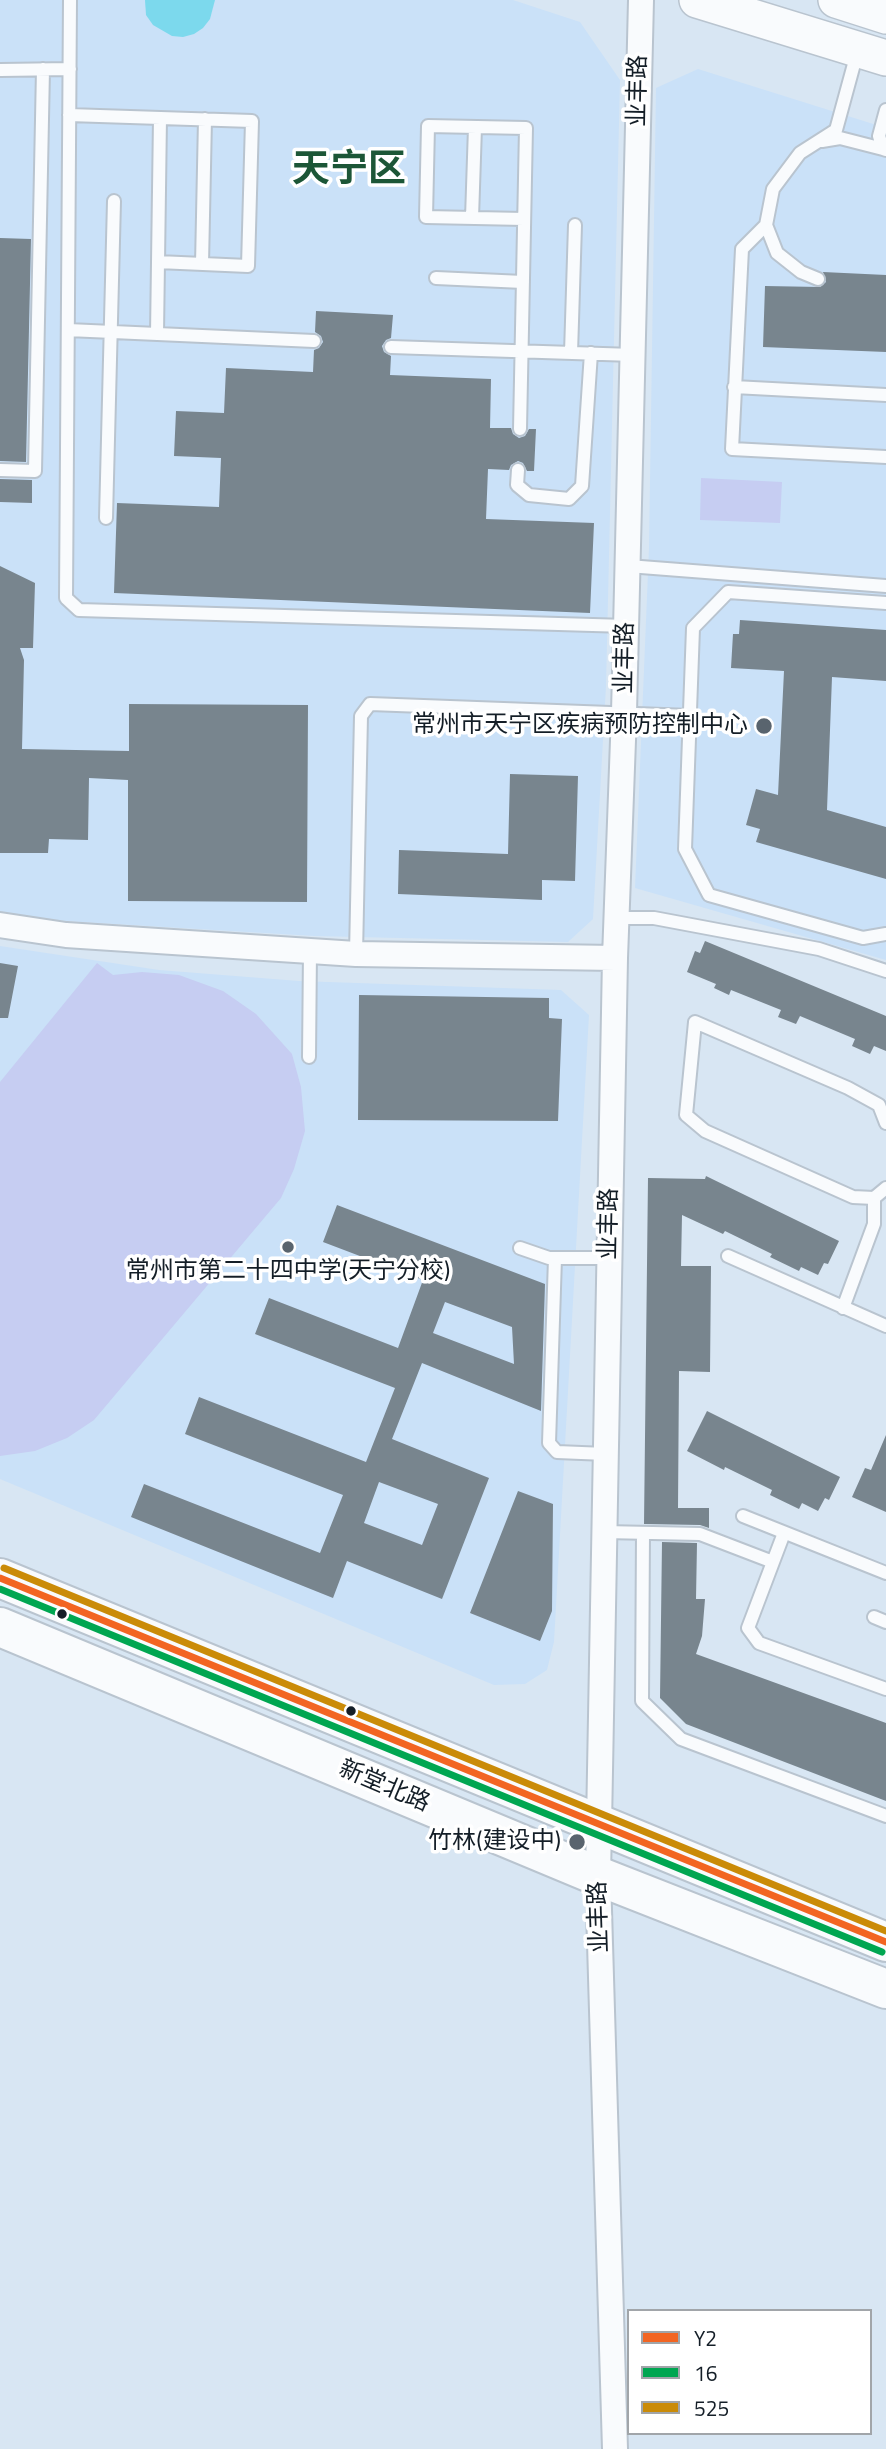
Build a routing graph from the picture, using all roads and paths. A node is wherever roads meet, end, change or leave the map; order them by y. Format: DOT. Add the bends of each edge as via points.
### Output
graph roads {
  1 [pos="70,0"];
  2 [pos="640,0"];
  3 [pos="697,0"];
  4 [pos="836,0"];
  5 [pos="886,16"];
  6 [pos="872,53"];
  7 [pos="43,69"];
  8 [pos="70,69"];
  9 [pos="0,70"];
  10 [pos="886,110"];
  11 [pos="69,115"];
  12 [pos="160,118"];
  13 [pos="205,119"];
  14 [pos="475,127"];
  15 [pos="816,142"];
  16 [pos="884,150"];
  17 [pos="114,201"];
  18 [pos="472,218"];
  19 [pos="524,219"];
  20 [pos="575,225"];
  21 [pos="766,225"];
  22 [pos="158,262"];
  23 [pos="202,264"];
  24 [pos="436,278"];
  25 [pos="818,279"];
  26 [pos="523,282"];
  27 [pos="68,330"];
  28 [pos="111,332"];
  29 [pos="157,334"];
  30 [pos="314,341"];
  31 [pos="391,347"];
  32 [pos="522,351"];
  33 [pos="571,353"];
  34 [pos="591,354"];
  35 [pos="633,355"];
  36 [pos="734,387"];
  37 [pos="886,395"];
  38 [pos="520,429"];
  39 [pos="886,457"];
  40 [pos="0,470"];
  41 [pos="517,470"];
  42 [pos="106,518"];
  43 [pos="628,566"];
  44 [pos="886,586"];
  45 [pos="886,603"];
  46 [pos="626,626"];
  47 [pos="624,713"];
  48 [pos="690,716"];
  49 [pos="617,918"];
  50 [pos="0,925"];
  51 [pos="886,934"];
  52 [pos="310,951"];
  53 [pos="356,954"];
  54 [pos="615,958"];
  55 [pos="886,971"];
  56 [pos="309,1057"];
  57 [pos="882,1100"];
  58 [pos="886,1123"];
  59 [pos="886,1188"];
  60 [pos="874,1198"];
  61 [pos="520,1248"];
  62 [pos="727,1256"];
  63 [pos="555,1258"];
  64 [pos="610,1258"];
  65 [pos="843,1308"];
  66 [pos="886,1326"];
  67 [pos="606,1454"];
  68 [pos="743,1517"];
  69 [pos="604,1532"];
  70 [pos="643,1533"];
  71 [pos="784,1533"];
  72 [pos="773,1562"];
  73 [pos="886,1573"];
  74 [pos="0,1578"];
  75 [pos="0,1627"];
  76 [pos="886,1689"];
  77 [pos="886,1816"];
  78 [pos="599,1824"];
  79 [pos="598,1876"];
  80 [pos="886,1942"];
  81 [pos="886,1989"];
  82 [pos="615,2449"];
  1 -- 8 [label="lane"];
  2 -- 35 [label="street, 业丰路"];
  3 -- 6 [label="main road"];
  4 -- 5 [label="main road"];
  6 -- 15 [label="lane" via="836,130"];
  7 -- 8 [label="lane"];
  7 -- 9 [label="lane"];
  7 -- 40 [label="lane" via="35,471"];
  8 -- 11 [label="lane"];
  10 -- 16 [label="lane" via="878,136"];
  11 -- 12 [label="lane"];
  11 -- 27 [label="lane"];
  12 -- 13 [label="lane"];
  12 -- 22 [label="lane"];
  13 -- 23 [label="lane"];
  13 -- 23 [label="lane" via="252,121 248,266"];
  14 -- 18 [label="lane"];
  14 -- 18 [label="lane" via="428,126 426,217"];
  14 -- 19 [label="lane" via="526,128"];
  15 -- 16 [label="lane" via="840,138"];
  15 -- 21 [label="lane" via="800,153 773,188"];
  17 -- 28 [label="lane"];
  18 -- 19 [label="lane"];
  19 -- 26 [label="lane"];
  20 -- 33 [label="lane"];
  21 -- 25 [label="lane" via="777,253"];
  21 -- 36 [label="lane" via="742,249"];
  22 -- 23 [label="lane"];
  22 -- 29 [label="lane"];
  24 -- 26 [label="lane"];
  26 -- 32 [label="lane"];
  27 -- 28 [label="lane"];
  27 -- 46 [label="lane" via="66,598 79,610"];
  28 -- 29 [label="lane"];
  28 -- 42 [label="lane"];
  29 -- 30 [label="lane"];
  31 -- 32 [label="lane"];
  32 -- 33 [label="lane"];
  32 -- 38 [label="lane"];
  33 -- 34 [label="lane"];
  34 -- 35 [label="lane"];
  34 -- 41 [label="lane" via="582,486 569,499 529,495 517,485"];
  35 -- 43 [label="street, 业丰路"];
  36 -- 37 [label="lane"];
  36 -- 39 [label="lane" via="732,449"];
  43 -- 44 [label="lane"];
  43 -- 46 [label="street, 业丰路"];
  45 -- 48 [label="lane" via="728,592 693,628"];
  46 -- 47 [label="street, 业丰路"];
  47 -- 48 [label="lane"];
  47 -- 49 [label="street, 业丰路"];
  47 -- 53 [label="lane" via="370,704 361,716"];
  48 -- 51 [label="lane" via="685,849 709,895 863,938"];
  49 -- 54 [label="street, 业丰路"];
  49 -- 55 [label="lane" via="654,918 820,949"];
  50 -- 52 [label="street" via="66,935"];
  52 -- 53 [label="street"];
  52 -- 56 [label="lane"];
  53 -- 54 [label="street"];
  54 -- 64 [label="street, 业丰路"];
  57 -- 58 [label="lane"];
  57 -- 60 [label="lane" via="695,1022 686,1115 705,1131 853,1197"];
  59 -- 60 [label="lane"];
  60 -- 65 [label="lane" via="874,1224"];
  61 -- 63 [label="lane"];
  62 -- 65 [label="lane"];
  63 -- 64 [label="lane"];
  63 -- 67 [label="lane" via="549,1443 557,1452"];
  64 -- 67 [label="street, 业丰路"];
  65 -- 66 [label="lane"];
  67 -- 69 [label="street, 业丰路"];
  68 -- 71 [label="lane"];
  69 -- 70 [label="lane"];
  69 -- 78 [label="street, 业丰路"];
  70 -- 72 [label="lane" via="701,1534"];
  70 -- 77 [label="lane" via="642,1701 681,1739"];
  71 -- 72 [label="lane"];
  71 -- 73 [label="lane"];
  72 -- 76 [label="lane" via="748,1628 759,1643"];
  74 -- 78 [label="main road, 新堂北路"];
  75 -- 79 [label="main road, 新堂北路"];
  78 -- 79 [label="street, 业丰路"];
  78 -- 80 [label="main road, 新堂北路"];
  79 -- 81 [label="main road, 新堂北路"];
  79 -- 82 [label="street, 业丰路"];
}
